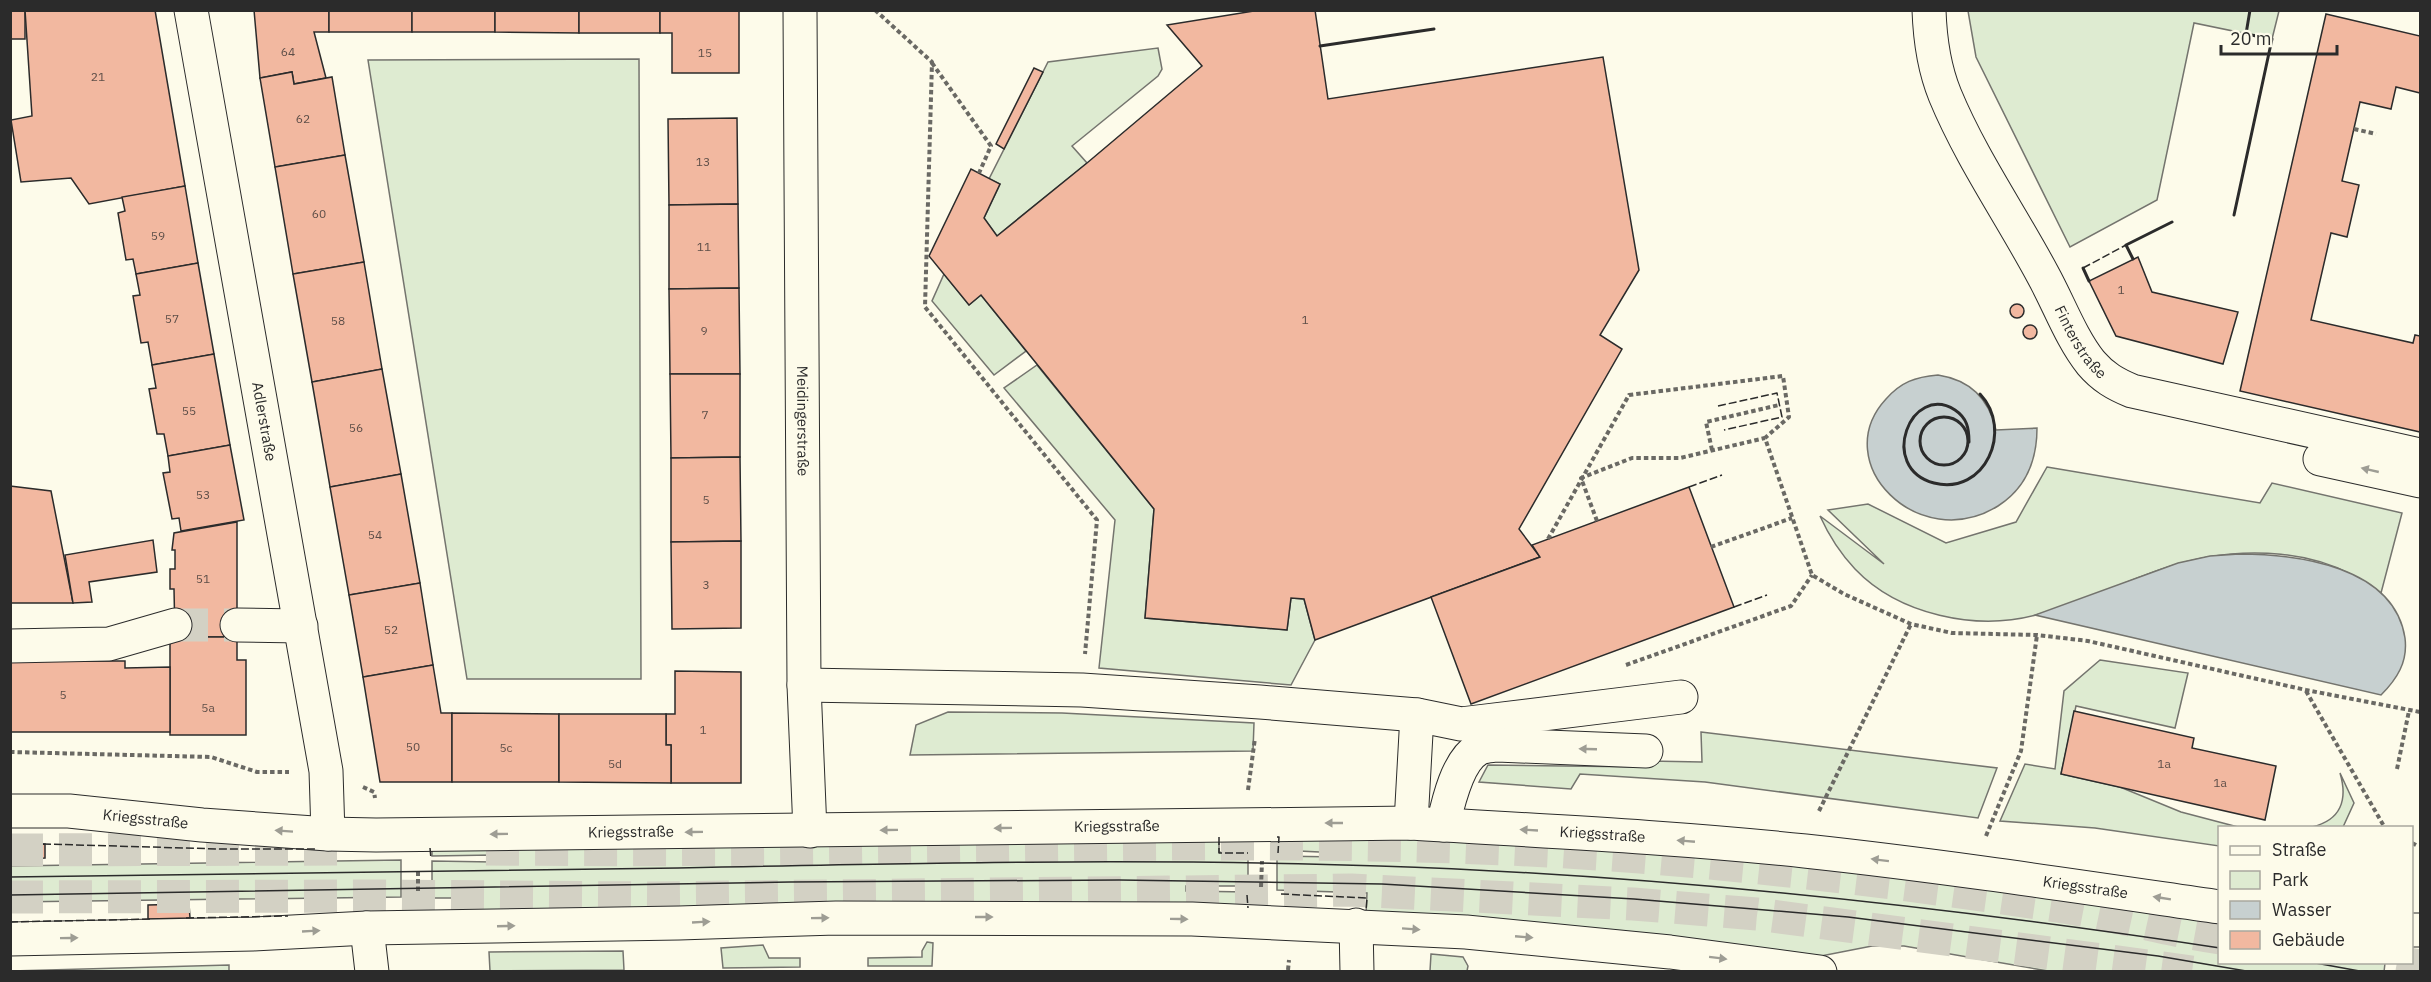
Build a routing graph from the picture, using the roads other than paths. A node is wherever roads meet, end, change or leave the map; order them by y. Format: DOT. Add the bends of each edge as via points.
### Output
graph roads {
  1 [pos="191,10"];
  2 [pos="800,10"];
  3 [pos="1929,10"];
  4 [pos="2421,455"];
  5 [pos="2320,459"];
  6 [pos="2421,482"];
  7 [pos="175,625"];
  8 [pos="237,626"];
  9 [pos="300,626"];
  10 [pos="10,646"];
  11 [pos="804,685"];
  12 [pos="1681,697"];
  13 [pos="1417,715"];
  14 [pos="1646,751"];
  15 [pos="10,811"];
  16 [pos="1411,823"];
  17 [pos="1443,825"];
  18 [pos="810,831"];
  19 [pos="328,834"];
  20 [pos="2218,908"];
  21 [pos="1356,925"];
  22 [pos="367,928"];
  23 [pos="10,939"];
  24 [pos="372,972"];
  25 [pos="1357,972"];
  26 [pos="1820,972"];
  1 -- 9 [label="main road, Adlerstraße"];
  2 -- 11 [label="main road, Meidingerstraße"];
  3 -- 4 [label="main road, Finterstraße" via="1935,64 1945,95 2081,349 2101,373 2132,391"];
  6 -- 5 [label="main road, one-way"];
  7 -- 10 [label="main road" via="109,644"];
  8 -- 9 [label="main road"];
  9 -- 19 [label="main road, Adlerstraße" via="326,771"];
  11 -- 13 [label="main road" via="1082,690"];
  11 -- 18 [label="main road, Meidingerstraße"];
  12 -- 13 [label="main road" via="1461,724"];
  13 -- 16 [label="main road"];
  14 -- 17 [label="main road, one-way" via="1497,745 1478,748 1465,763 1450,795"];
  19 -- 15 [label="main road, Kriegsstraße, one-way" via="69,811"];
  16 -- 17 [label="main road, Kriegsstraße"];
  16 -- 18 [label="main road, Kriegsstraße, one-way"];
  20 -- 17 [label="main road, Kriegsstraße, one-way" via="1939,866 1804,851"];
  18 -- 19 [label="main road, Kriegsstraße, one-way"];
  22 -- 21 [label="main road, one-way" via="836,918 1192,919"];
  21 -- 25 [label="main road"];
  21 -- 26 [label="main road, one-way" via="1554,940"];
  23 -- 22 [label="main road, one-way"];
  22 -- 24 [label="main road"];
}
